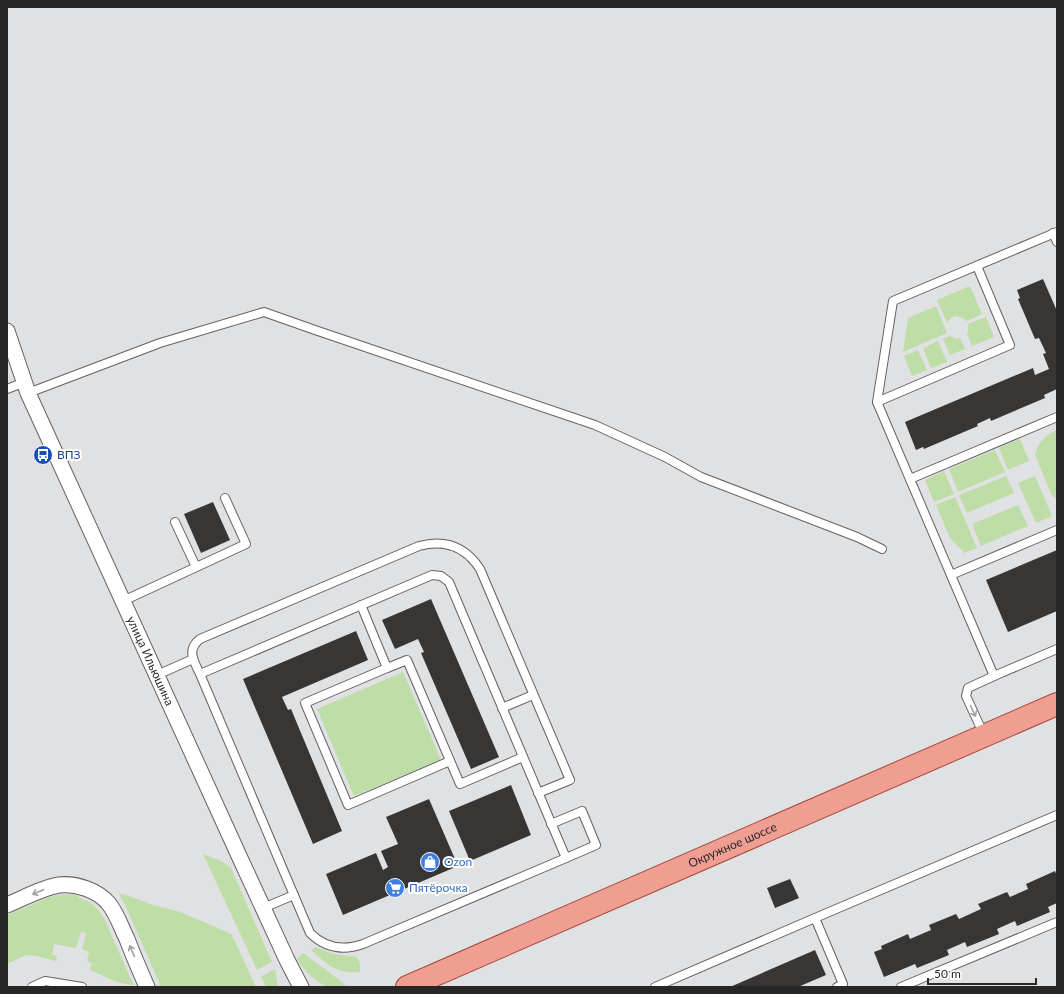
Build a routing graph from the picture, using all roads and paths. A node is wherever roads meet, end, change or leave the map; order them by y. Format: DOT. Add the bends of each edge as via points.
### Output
graph roads {
  1 [pos="1055,233"];
  2 [pos="1057,242"];
  3 [pos="977,266"];
  4 [pos="7,331"];
  5 [pos="26,387"];
  6 [pos="7,389"];
  7 [pos="877,402"];
  8 [pos="1057,417"];
  9 [pos="910,479"];
  10 [pos="225,498"];
  11 [pos="175,522"];
  12 [pos="1057,530"];
  13 [pos="882,549"];
  14 [pos="196,567"];
  15 [pos="951,575"];
  16 [pos="123,601"];
  17 [pos="361,606"];
  18 [pos="1057,649"];
  19 [pos="193,659"];
  20 [pos="387,668"];
  21 [pos="200,674"];
  22 [pos="157,675"];
  23 [pos="994,676"];
  24 [pos="533,695"];
  25 [pos="1057,704"];
  26 [pos="502,708"];
  27 [pos="984,736"];
  28 [pos="523,758"];
  29 [pos="450,761"];
  30 [pos="538,793"];
  31 [pos="1057,815"];
  32 [pos="551,824"];
  33 [pos="566,858"];
  34 [pos="294,895"];
  35 [pos="7,904"];
  36 [pos="263,908"];
  37 [pos="814,918"];
  38 [pos="1057,922"];
  39 [pos="418,985"];
  40 [pos="841,986"];
  41 [pos="32,987"];
  42 [pos="82,987"];
  43 [pos="147,987"];
  44 [pos="301,987"];
  45 [pos="655,987"];
  46 [pos="901,987"];
  1 -- 2 [label="lane"];
  1 -- 3 [label="lane"];
  3 -- 7 [label="lane" via="893,301"];
  3 -- 7 [label="lane" via="1010,345"];
  4 -- 5 [label="street, улица Ильюшина"];
  5 -- 6 [label="lane"];
  5 -- 13 [label="lane" via="264,312 595,425 665,457 701,478"];
  5 -- 16 [label="street, улица Ильюшина"];
  7 -- 9 [label="lane"];
  8 -- 9 [label="lane"];
  9 -- 15 [label="lane"];
  10 -- 14 [label="lane" via="246,544"];
  11 -- 14 [label="lane"];
  12 -- 15 [label="lane"];
  14 -- 16 [label="lane"];
  15 -- 23 [label="lane"];
  16 -- 22 [label="street, улица Ильюшина"];
  17 -- 20 [label="lane"];
  17 -- 21 [label="lane"];
  17 -- 26 [label="lane" via="432,575 445,579 449,582"];
  18 -- 23 [label="lane"];
  19 -- 21 [label="lane"];
  19 -- 22 [label="lane"];
  19 -- 24 [label="lane" via="193,646 200,639 419,546 442,543 463,550 480,569"];
  20 -- 29 [label="lane" via="407,660"];
  20 -- 29 [label="lane" via="305,703 348,805"];
  21 -- 34 [label="lane"];
  22 -- 36 [label="street, улица Ильюшина"];
  23 -- 27 [label="lane, one-way" via="968,688 966,696"];
  24 -- 26 [label="lane"];
  24 -- 30 [label="lane" via="570,780"];
  25 -- 27 [label="main road, Окружное шоссе"];
  26 -- 28 [label="lane"];
  27 -- 39 [label="main road, Окружное шоссе"];
  28 -- 29 [label="lane" via="460,784"];
  28 -- 30 [label="lane"];
  30 -- 32 [label="lane"];
  31 -- 37 [label="lane"];
  32 -- 33 [label="lane"];
  32 -- 33 [label="lane" via="582,811 596,845"];
  33 -- 34 [label="lane" via="354,947 336,947 315,938 310,933"];
  34 -- 36 [label="lane"];
  43 -- 35 [label="street, one-way" via="116,914 98,895 85,889 60,885"];
  36 -- 44 [label="street, улица Ильюшина"];
  37 -- 40 [label="lane"];
  37 -- 45 [label="lane"];
  38 -- 46 [label="lane"];
  41 -- 42 [label="lane" via="45,981"];
}
